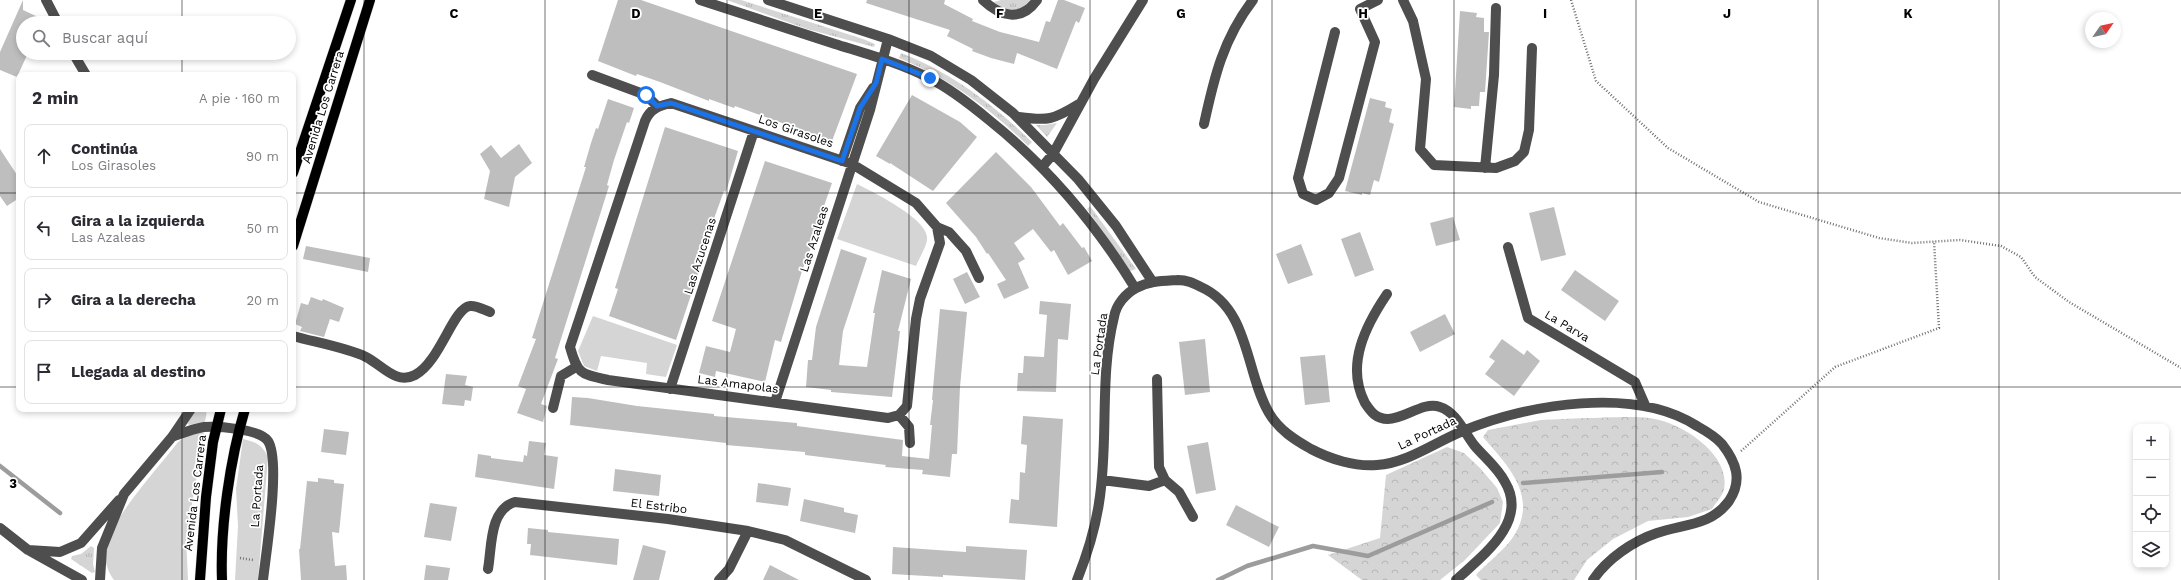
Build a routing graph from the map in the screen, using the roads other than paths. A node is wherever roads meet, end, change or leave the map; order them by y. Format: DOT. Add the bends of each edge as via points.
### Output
graph roads {
  1 [pos="46,0"];
  2 [pos="351,0"];
  3 [pos="370,0"];
  4 [pos="700,0"];
  5 [pos="768,0"];
  6 [pos="983,0"];
  7 [pos="1037,0"];
  8 [pos="1142,0"];
  9 [pos="1253,0"];
  10 [pos="1378,0"];
  11 [pos="1403,0"];
  12 [pos="1496,8"];
  13 [pos="54,16"];
  14 [pos="1335,32"];
  15 [pos="888,39"];
  16 [pos="1532,48"];
  17 [pos="882,59"];
  18 [pos="77,60"];
  19 [pos="84,72"];
  20 [pos="592,75"];
  21 [pos="1080,103"];
  22 [pos="657,106"];
  23 [pos="1019,118"];
  24 [pos="1204,124"];
  25 [pos="754,131"];
  26 [pos="1053,154"];
  27 [pos="296,157"];
  28 [pos="847,162"];
  29 [pos="1042,167"];
  30 [pos="1485,168"];
  31 [pos="937,227"];
  32 [pos="296,236"];
  33 [pos="1508,247"];
  34 [pos="979,278"];
  35 [pos="1152,281"];
  36 [pos="1135,288"];
  37 [pos="1387,294"];
  38 [pos="490,312"];
  39 [pos="296,337"];
  40 [pos="576,367"];
  41 [pos="1157,380"];
  42 [pos="670,389"];
  43 [pos="775,402"];
  44 [pos="1645,405"];
  45 [pos="553,408"];
  46 [pos="189,412"];
  47 [pos="220,412"];
  48 [pos="244,412"];
  49 [pos="899,415"];
  50 [pos="216,428"];
  51 [pos="239,429"];
  52 [pos="1463,430"];
  53 [pos="172,437"];
  54 [pos="910,443"];
  55 [pos="1102,480"];
  56 [pos="1165,480"];
  57 [pos="124,494"];
  58 [pos="1193,517"];
  59 [pos="0,528"];
  60 [pos="748,531"];
  61 [pos="28,550"];
  62 [pos="265,562"];
  63 [pos="488,569"];
  64 [pos="82,580"];
  65 [pos="100,580"];
  66 [pos="200,580"];
  67 [pos="222,580"];
  68 [pos="263,580"];
  69 [pos="267,580"];
  70 [pos="720,580"];
  71 [pos="866,580"];
  72 [pos="1077,580"];
  73 [pos="1456,580"];
  74 [pos="1593,580"];
  1 -- 13 [label="street"];
  2 -- 27 [label="main road, Avenida Los Carrera"];
  3 -- 32 [label="main road, Avenida Los Carrera"];
  4 -- 17 [label="street"];
  5 -- 15 [label="street"];
  6 -- 7 [label="street" via="992,9 1013,16 1022,13"];
  8 -- 21 [label="street"];
  9 -- 24 [label="street" via="1227,43 1216,70"];
  10 -- 14 [label="street" via="1360,10 1375,42 1339,178 1329,193 1316,200 1303,194 1298,178"];
  11 -- 30 [label="street" via="1413,21 1426,79 1420,149 1434,165"];
  12 -- 30 [label="street" via="1494,75"];
  15 -- 17 [label="street, Las Azaleas"];
  15 -- 23 [label="street" via="931,56 971,80"];
  16 -- 30 [label="street" via="1529,130 1524,152 1515,161 1496,168"];
  17 -- 28 [label="street, Las Azaleas" via="870,110"];
  17 -- 29 [label="street" via="930,78 971,105"];
  18 -- 19 [label="street"];
  20 -- 22 [label="street" via="646,95"];
  21 -- 23 [label="street" via="1057,118"];
  21 -- 26 [label="street"];
  22 -- 25 [label="street, Los Girasoles" via="671,103"];
  22 -- 40 [label="street" via="645,121 570,347"];
  23 -- 26 [label="street"];
  25 -- 28 [label="street, Los Girasoles"];
  25 -- 42 [label="street, Las Azucenas"];
  26 -- 29 [label="street"];
  26 -- 35 [label="street" via="1116,226"];
  28 -- 31 [label="street, Los Girasoles" via="916,203"];
  28 -- 43 [label="street, Las Azaleas"];
  29 -- 36 [label="street" via="1087,217 1114,253"];
  31 -- 34 [label="street, Los Girasoles" via="949,232 966,251"];
  31 -- 49 [label="street" via="940,243 920,299 907,406"];
  33 -- 44 [label="street, La Parva" via="1528,318 1635,382"];
  35 -- 36 [label="street, La Portada"];
  35 -- 52 [label="street, La Portada" via="1186,280 1216,293 1234,316 1246,346 1258,394 1271,417 1288,436 1313,450 1345,462 1376,466 1402,460"];
  36 -- 55 [label="street, La Portada" via="1125,296 1114,314 1107,363"];
  37 -- 52 [label="street" via="1372,316 1362,340 1357,367 1359,392 1370,412 1378,418 1389,419 1427,406 1440,406 1452,414"];
  38 -- 39 [label="street" via="472,305 458,312 441,347 426,368 413,376 402,378 392,375 366,357"];
  40 -- 42 [label="street, Las Amapolas" via="586,375 601,379"];
  40 -- 45 [label="street" via="561,376"];
  41 -- 56 [label="street" via="1159,467"];
  42 -- 43 [label="street, Las Amapolas"];
  43 -- 49 [label="street, Las Amapolas" via="888,418"];
  44 -- 52 [label="street, La Portada" via="1620,402 1561,406 1502,417"];
  44 -- 74 [label="street, La Portada" via="1685,418 1718,439 1733,458 1736,480 1730,499 1702,523 1660,532 1643,539 1601,568"];
  46 -- 53 [label="street"];
  47 -- 50 [label="main road, Avenida Los Carrera"];
  48 -- 51 [label="main road"];
  49 -- 54 [label="street" via="909,427"];
  50 -- 51 [label="street, La Portada"];
  50 -- 53 [label="street, La Portada" via="189,430"];
  50 -- 66 [label="main road, Avenida Los Carrera" via="206,497"];
  51 -- 62 [label="street, La Portada" via="259,434 268,441 273,459"];
  51 -- 67 [label="main road" via="225,512"];
  52 -- 73 [label="street" via="1505,481 1512,507 1505,531"];
  53 -- 57 [label="street"];
  55 -- 56 [label="street" via="1149,486"];
  55 -- 72 [label="street, La Portada" via="1091,544"];
  56 -- 58 [label="street" via="1179,492"];
  57 -- 61 [label="street" via="81,543 60,552"];
  57 -- 65 [label="street" via="102,548"];
  59 -- 61 [label="street"];
  60 -- 63 [label="street, El Estribo" via="668,519 515,502 504,507 496,520"];
  60 -- 70 [label="street" via="729,569"];
  60 -- 71 [label="street, El Estribo" via="784,540"];
  61 -- 64 [label="street"];
  62 -- 68 [label="street, La Portada"];
  62 -- 69 [label="street, La Portada"];
}
